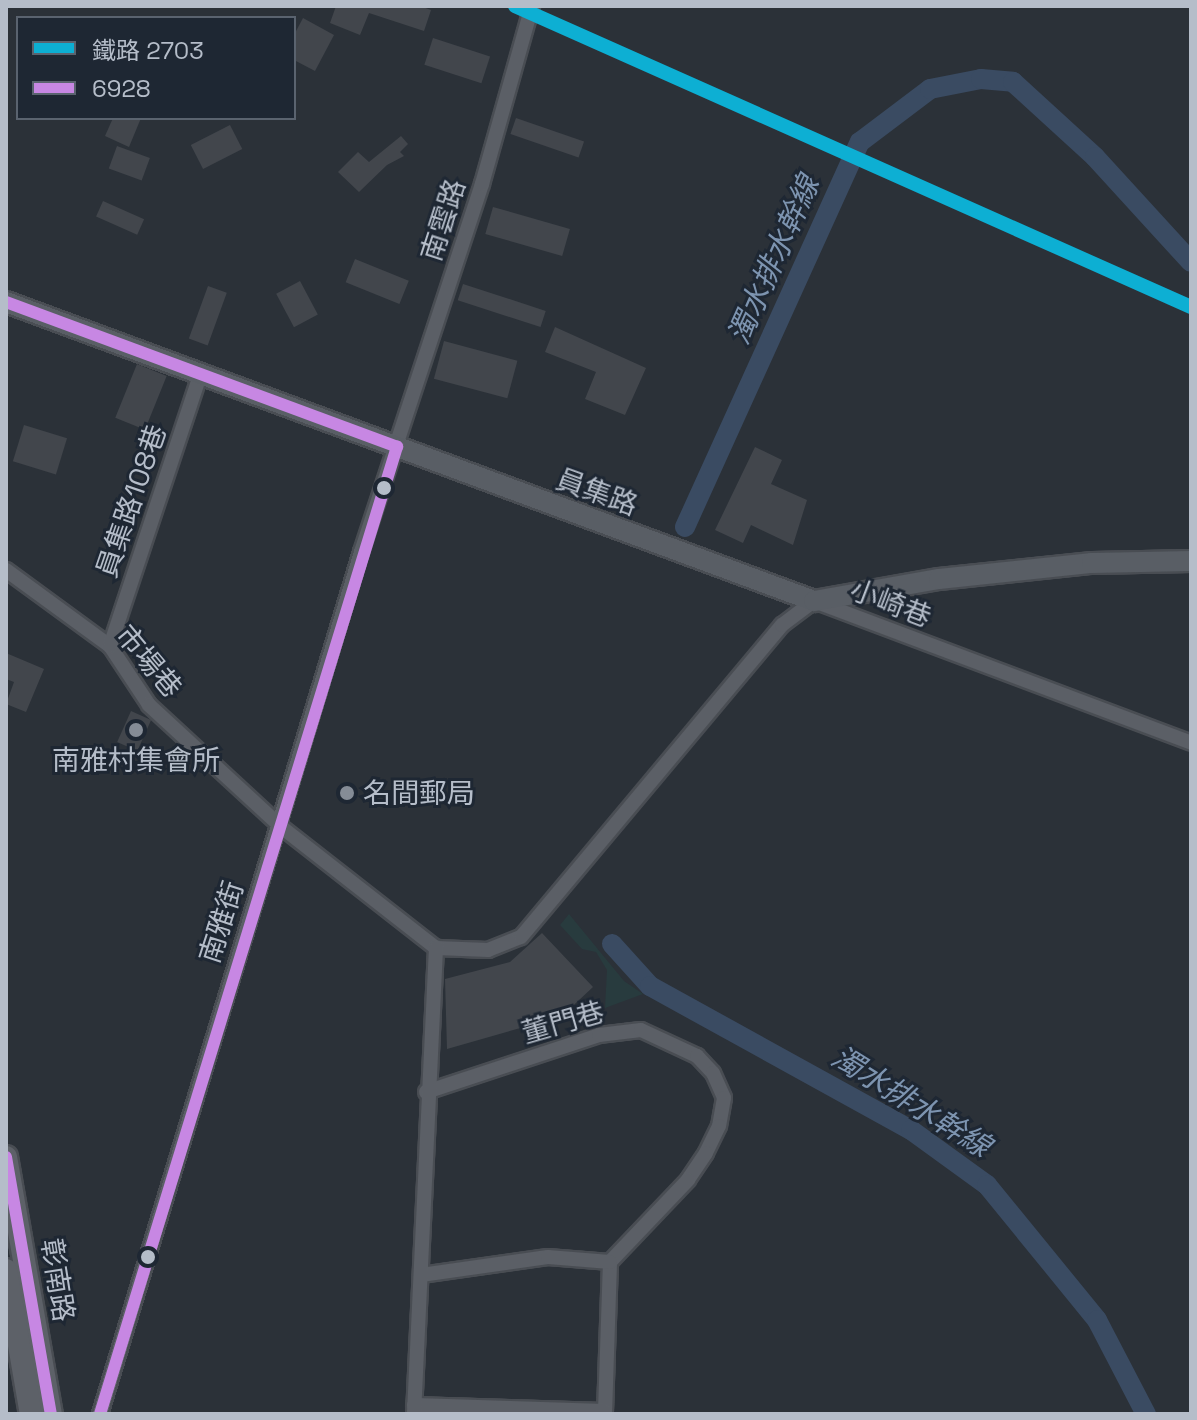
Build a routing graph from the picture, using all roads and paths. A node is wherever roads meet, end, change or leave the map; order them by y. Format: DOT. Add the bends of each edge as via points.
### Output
graph roads {
  1 [pos="532,6"];
  2 [pos="6,302"];
  3 [pos="201,373"];
  4 [pos="397,447"];
  5 [pos="1191,561"];
  6 [pos="6,570"];
  7 [pos="814,601"];
  8 [pos="110,646"];
  9 [pos="1191,743"];
  10 [pos="280,826"];
  11 [pos="436,948"];
  12 [pos="426,1092"];
  13 [pos="6,1157"];
  14 [pos="610,1262"];
  15 [pos="421,1275"];
  16 [pos="7,1281"];
  17 [pos="414,1410"];
  18 [pos="605,1413"];
  19 [pos="31,1414"];
  20 [pos="51,1414"];
  21 [pos="100,1414"];
  1 -- 4 [label="street, 南雲路"];
  2 -- 3 [label="main road, 員集路"];
  3 -- 4 [label="main road, 員集路"];
  3 -- 8 [label="street, 員集路108巷"];
  4 -- 7 [label="main road, 員集路"];
  4 -- 10 [label="street, 南雅街"];
  5 -- 7 [label="main road" via="1061,566 939,579"];
  6 -- 8 [label="street, 市場巷"];
  7 -- 9 [label="street, 小崎巷"];
  7 -- 11 [label="street, 小崎巷" via="782,625 521,937 488,950"];
  8 -- 10 [label="street, 市場巷" via="149,705"];
  10 -- 11 [label="street, 市場巷"];
  10 -- 21 [label="street, 南雅街"];
  11 -- 12 [label="street"];
  12 -- 14 [label="street, 董門巷" via="599,1035 641,1030 697,1056 724,1098 719,1126 688,1180"];
  12 -- 15 [label="street"];
  13 -- 20 [label="main road, 彰南路"];
  14 -- 15 [label="street" via="548,1257"];
  14 -- 18 [label="street"];
  15 -- 17 [label="street"];
  16 -- 19 [label="main road, 彰南路"];
  17 -- 18 [label="street"];
}
